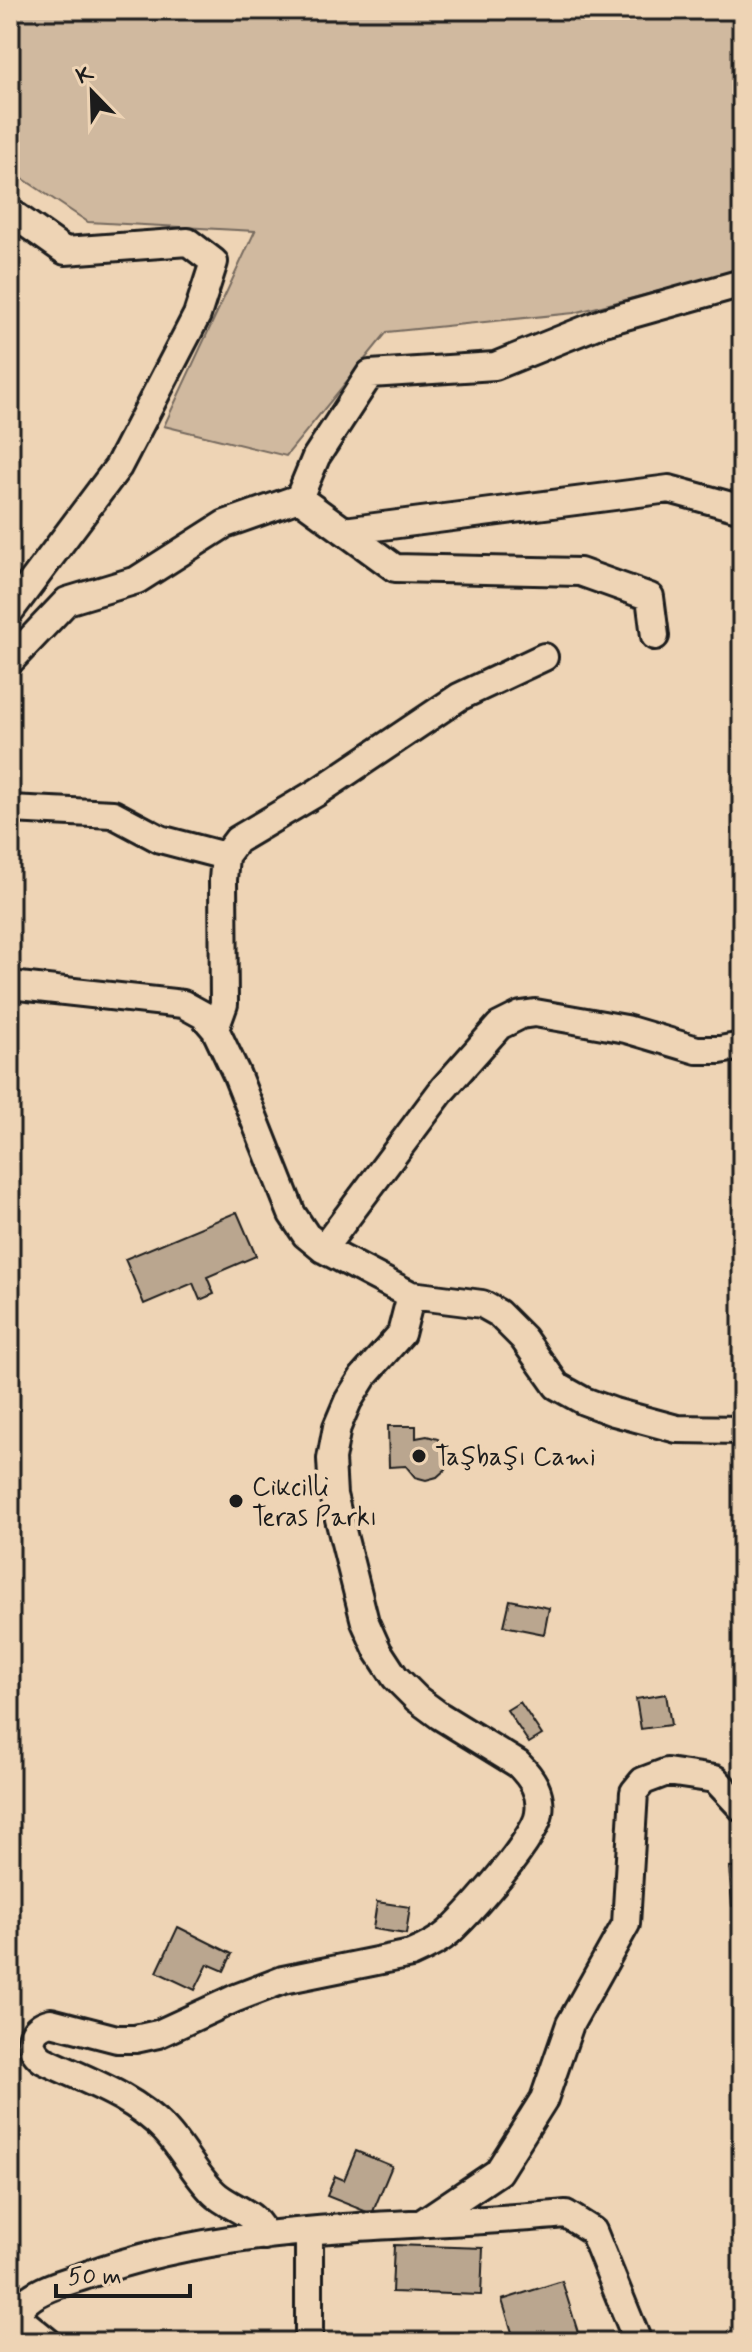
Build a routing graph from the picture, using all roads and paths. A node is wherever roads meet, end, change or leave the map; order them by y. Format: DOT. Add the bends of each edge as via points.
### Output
graph roads {
  1 [pos="10,212"];
  2 [pos="742,283"];
  3 [pos="299,498"];
  4 [pos="742,509"];
  5 [pos="344,531"];
  6 [pos="10,611"];
  7 [pos="655,636"];
  8 [pos="544,657"];
  9 [pos="10,661"];
  10 [pos="10,809"];
  11 [pos="225,856"];
  12 [pos="10,985"];
  13 [pos="215,1029"];
  14 [pos="742,1046"];
  15 [pos="323,1249"];
  16 [pos="411,1295"];
  17 [pos="742,1430"];
  18 [pos="742,1808"];
  19 [pos="20,2033"];
  20 [pos="422,2223"];
  21 [pos="309,2232"];
  22 [pos="264,2236"];
  23 [pos="12,2317"];
  24 [pos="48,2342"];
  25 [pos="309,2342"];
  26 [pos="638,2342"];
  1 -- 6 [label="street" via="65,251 188,242 214,262 197,315 118,467"];
  2 -- 3 [label="street" via="604,322 495,366 370,374 316,457"];
  3 -- 5 [label="street"];
  3 -- 9 [label="street" via="225,524 137,580 67,601"];
  4 -- 5 [label="street" via="669,489"];
  5 -- 7 [label="street" via="395,568 580,572 650,597"];
  8 -- 11 [label="street" via="459,697 237,840"];
  10 -- 11 [label="street" via="113,814 160,839"];
  11 -- 13 [label="street" via="224,1004"];
  12 -- 13 [label="street" via="183,1004"];
  13 -- 15 [label="street" via="292,1214"];
  14 -- 15 [label="street" via="697,1050 626,1029 535,1013 509,1019 443,1089"];
  15 -- 16 [label="street"];
  16 -- 17 [label="street" via="482,1304 498,1313 557,1386 584,1401 677,1429"];
  16 -- 19 [label="street" via="401,1334 363,1377 337,1427 331,1459 333,1495 365,1622 378,1651 417,1699 530,1776 540,1802 539,1818 511,1864 448,1933 411,1954 283,1980 135,2039 51,2022"];
  18 -- 20 [label="street" via="715,1779 667,1772 643,1781 634,1792 626,1924 570,2024 544,2099 498,2172"];
  19 -- 22 [label="street" via="43,2060 141,2109 165,2130 212,2191 259,2223"];
  20 -- 21 [label="street"];
  20 -- 26 [label="street" via="566,2214 593,2231"];
  21 -- 22 [label="street"];
  21 -- 25 [label="street"];
  22 -- 23 [label="street" via="152,2254 102,2269 27,2301"];
  23 -- 24 [label="street"];
}
